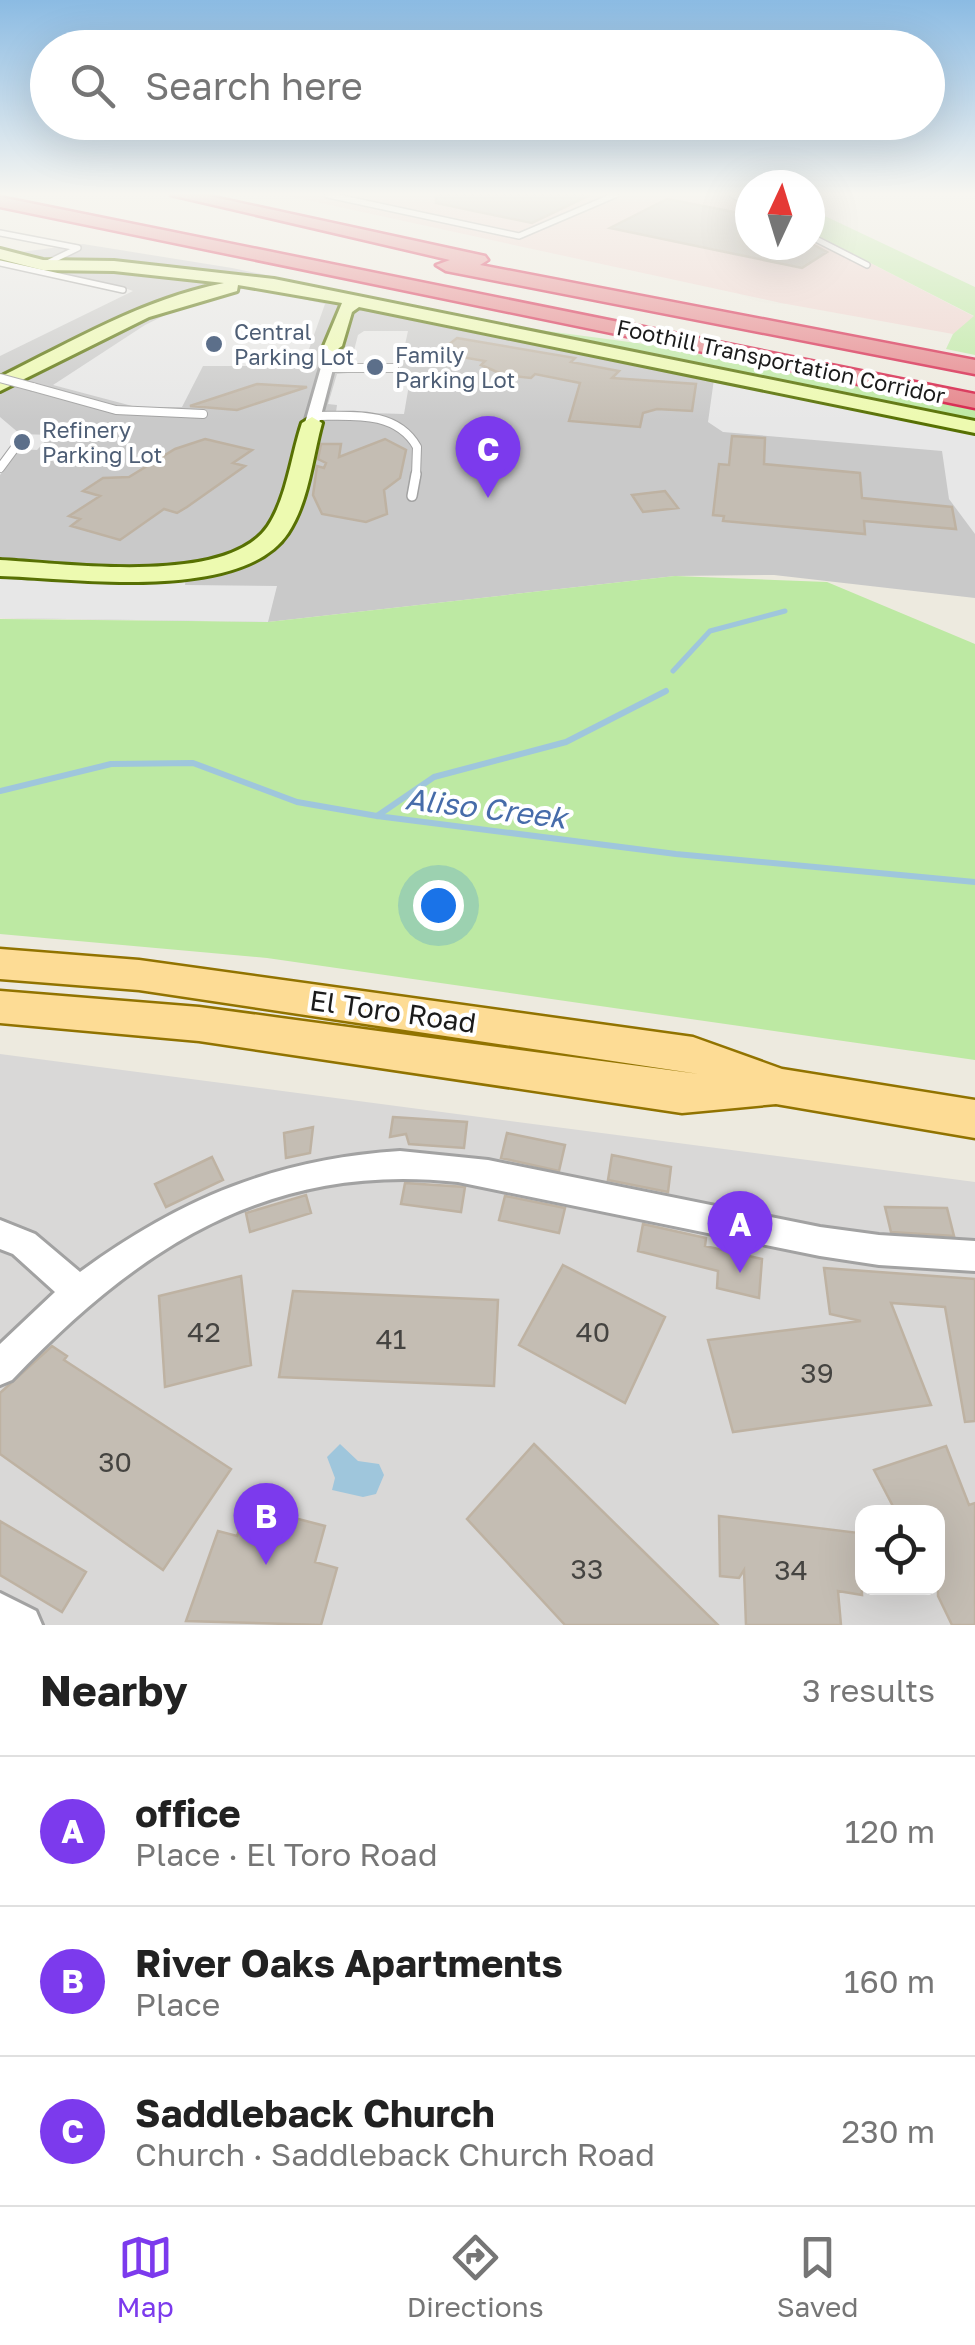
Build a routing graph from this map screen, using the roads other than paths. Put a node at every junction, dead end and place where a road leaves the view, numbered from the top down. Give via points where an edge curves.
1 (35, 271) edge
2 (73, 271) edge
3 (156, 271) edge
4 (273, 271) edge
5 (337, 271) edge
6 (474, 271) edge
7 (525, 271) edge
8 (122, 290) dead end
9 (354, 302) junction
10 (132, 320) junction
11 (332, 346) joint
12 (748, 355) junction
13 (922, 358) junction
14 (326, 368) junction
15 (394, 368) dead end
16 (975, 368) edge
17 (0, 382) edge
18 (975, 401) edge
19 (203, 414) dead end
20 (313, 419) junction
21 (975, 427) edge
22 (17, 445) dead end
23 (0, 468) edge
24 (412, 496) dead end
25 (0, 568) edge
26 (0, 964) edge
27 (0, 1007) edge
28 (780, 1088) junction
29 (975, 1120) edge
30 (0, 1234) edge
31 (975, 1256) edge
32 (78, 1291) junction
33 (0, 1368) edge
34 (0, 1612) edge
35 (22, 1625) edge

1 - 8 lane
2 - 10 main road via 154,292
3 - 9 main road
4 - 12 highway
5 - 12 highway, Foothill Transportation Corridor
6 - 13 highway, Foothill Transportation Corridor
7 - 13 highway
9 - 10 main road via 238,286
9 - 11 main road via 344,310
9 - 21 main road
10 - 17 main road
11 - 14 street
12 - 18 highway, Foothill Transportation Corridor
13 - 16 highway, Foothill Transportation Corridor
14 - 15 lane
14 - 20 street
17 - 19 lane, bridge via 32,386 77,406
20 - 24 lane via 386,419 407,433 418,450
20 - 25 main road via 280,524 258,550 230,563 166,571
22 - 23 lane
26 - 28 main road, El Toro Road via 138,975 693,1054
27 - 28 main road, El Toro Road via 199,1024 682,1094
28 - 29 main road, El Toro Road
30 - 32 street via 24,1244
31 - 32 street via 850,1247 467,1170 398,1164 330,1171 213,1208
32 - 33 street
34 - 35 street

